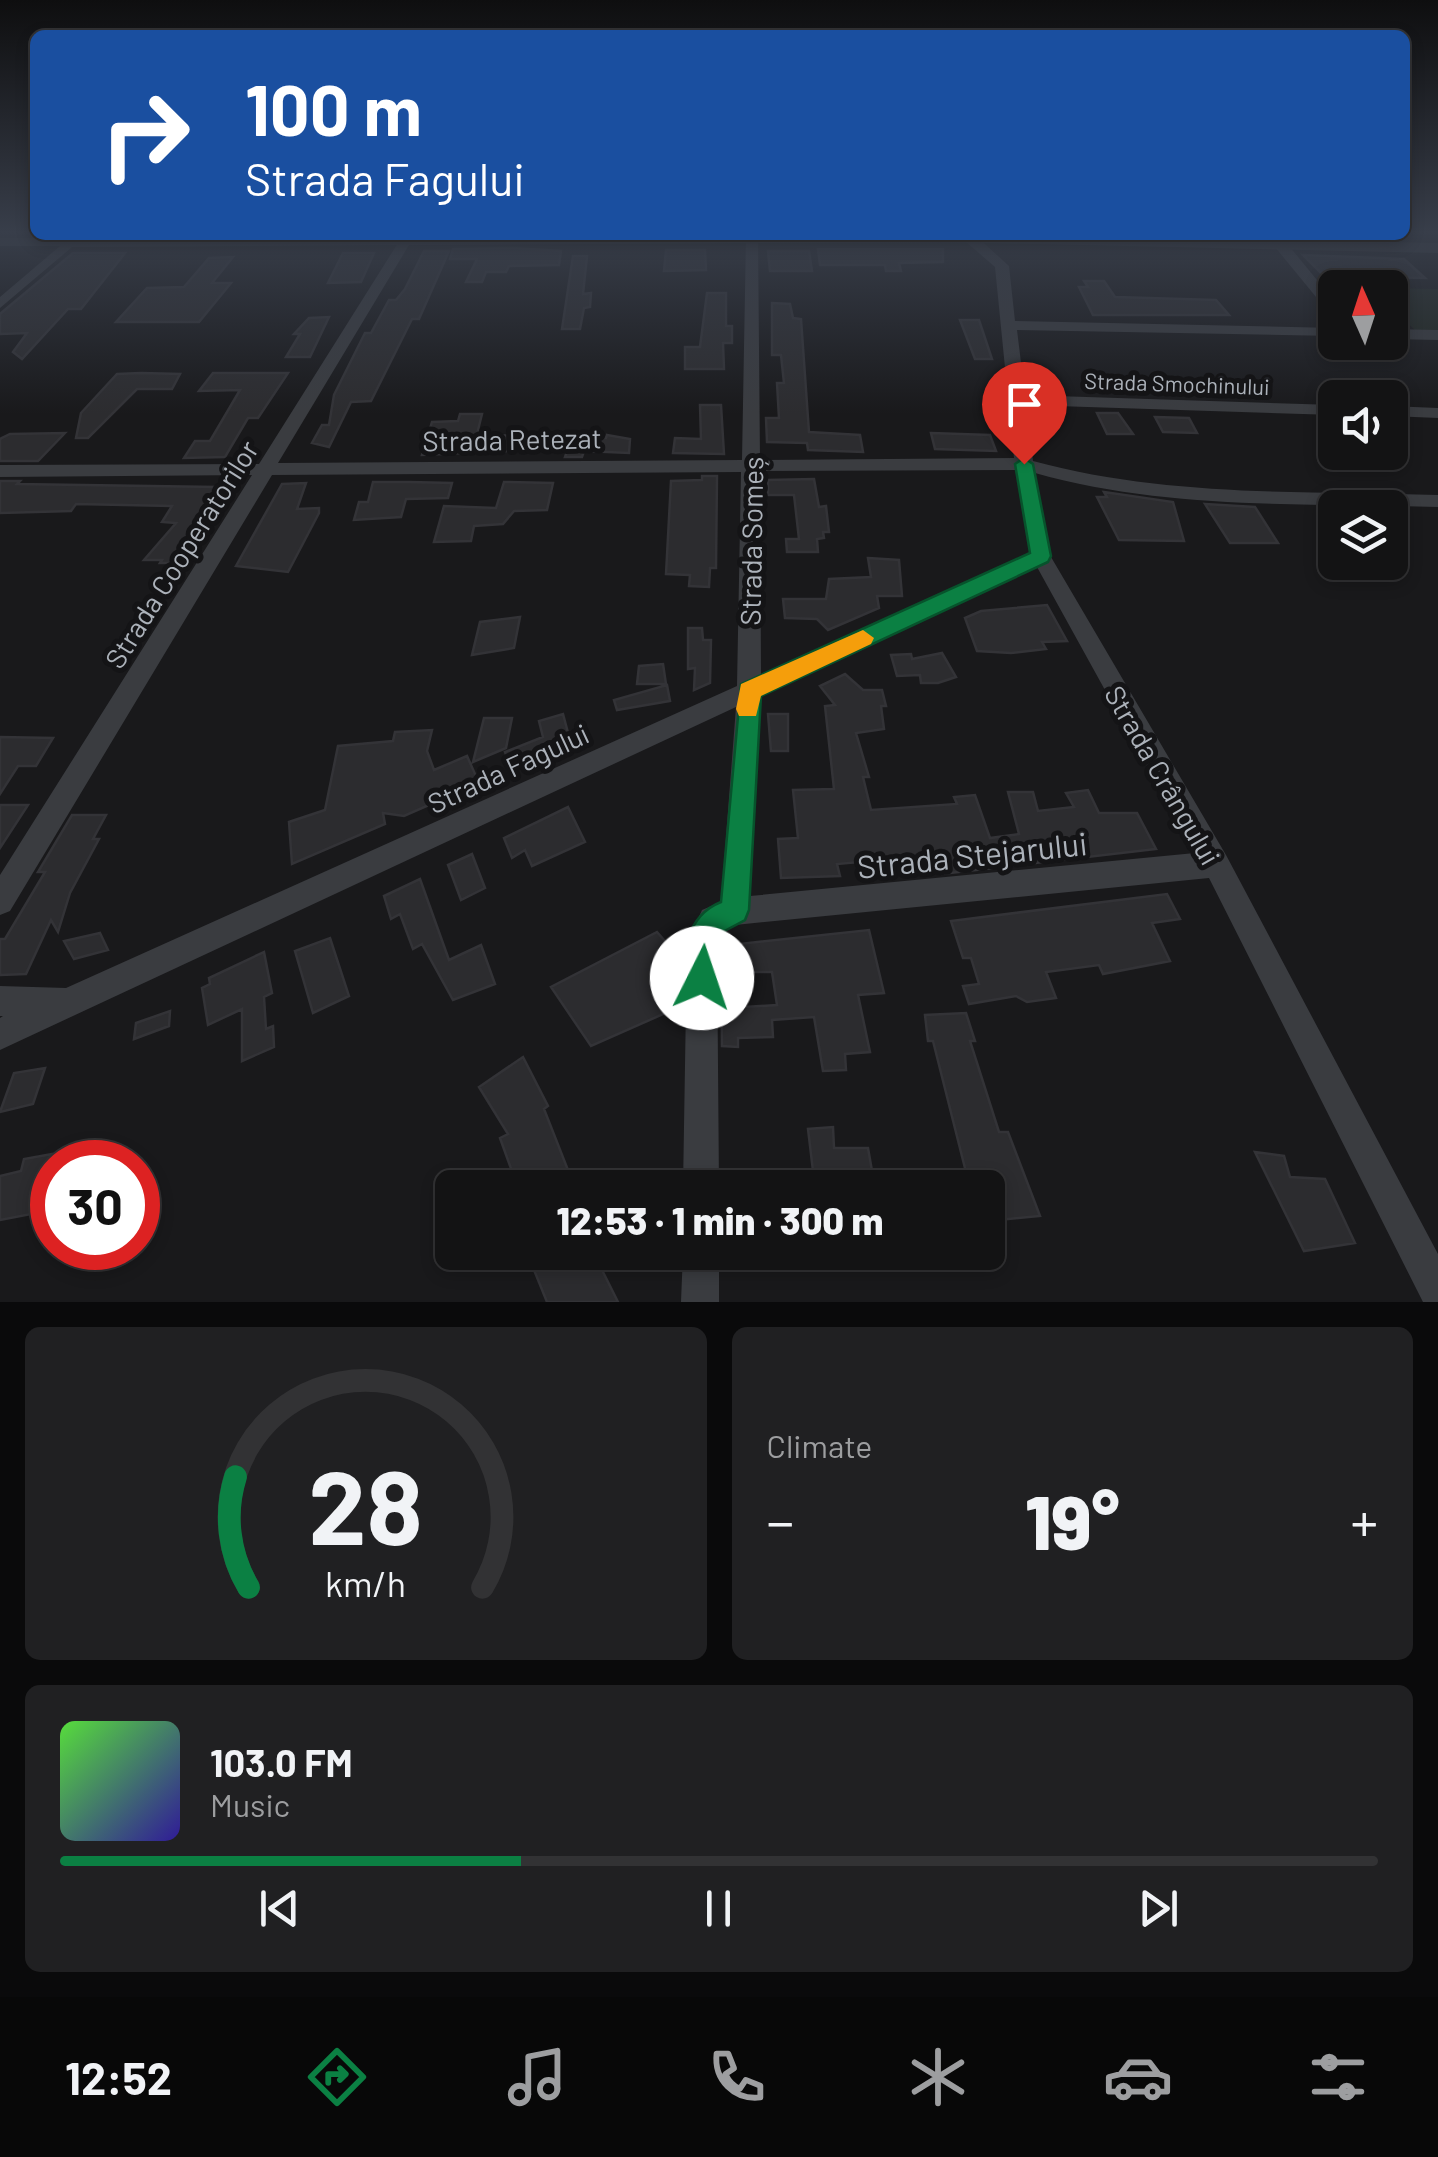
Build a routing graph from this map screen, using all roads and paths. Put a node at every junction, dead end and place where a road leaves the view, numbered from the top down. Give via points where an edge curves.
1 (374, 293) edge
2 (752, 293) edge
3 (1006, 293) edge
4 (1011, 325) junction
5 (1318, 332) edge
6 (1408, 334) edge
7 (1438, 335) edge
8 (1017, 400) junction
9 (1318, 409) edge
10 (1408, 412) edge
11 (1438, 413) edge
12 (752, 464) junction
13 (1024, 464) junction
14 (266, 470) junction
15 (0, 471) edge
16 (1438, 501) edge
17 (1041, 556) junction
18 (749, 690) junction
19 (1216, 864) junction
20 (0, 901) edge
21 (735, 910) junction
22 (0, 1000) edge
23 (71, 1001) junction
24 (0, 1034) edge
25 (702, 1170) edge
26 (701, 1270) edge
27 (1438, 1292) edge
28 (700, 1302) edge

1 - 14 street, Strada Cooperatorilor
2 - 12 street, Strada Someș
3 - 4 street, Strada Crângului
4 - 5 street
4 - 8 street, Strada Crângului
6 - 7 street
8 - 9 street, Strada Smochinului
8 - 13 street, Strada Crângului
10 - 11 street
12 - 13 street, Strada Retezat
12 - 14 street, Strada Retezat
12 - 18 street, Strada Someș
13 - 16 street, Strada Retezat via 1068,479 1139,489
13 - 17 street, Strada Crângului
14 - 15 street, Strada Retezat
14 - 20 street, Strada Cooperatorilor
17 - 18 street, Strada Fagului
17 - 19 street, Strada Crângului
18 - 21 street, Strada Someș
18 - 23 street, Strada Fagului
19 - 21 street, Strada Stejarului
19 - 27 street, Strada Crângului
21 - 25 street via 712,920 702,944
22 - 23 street
23 - 24 street, Strada Fagului
26 - 28 street

